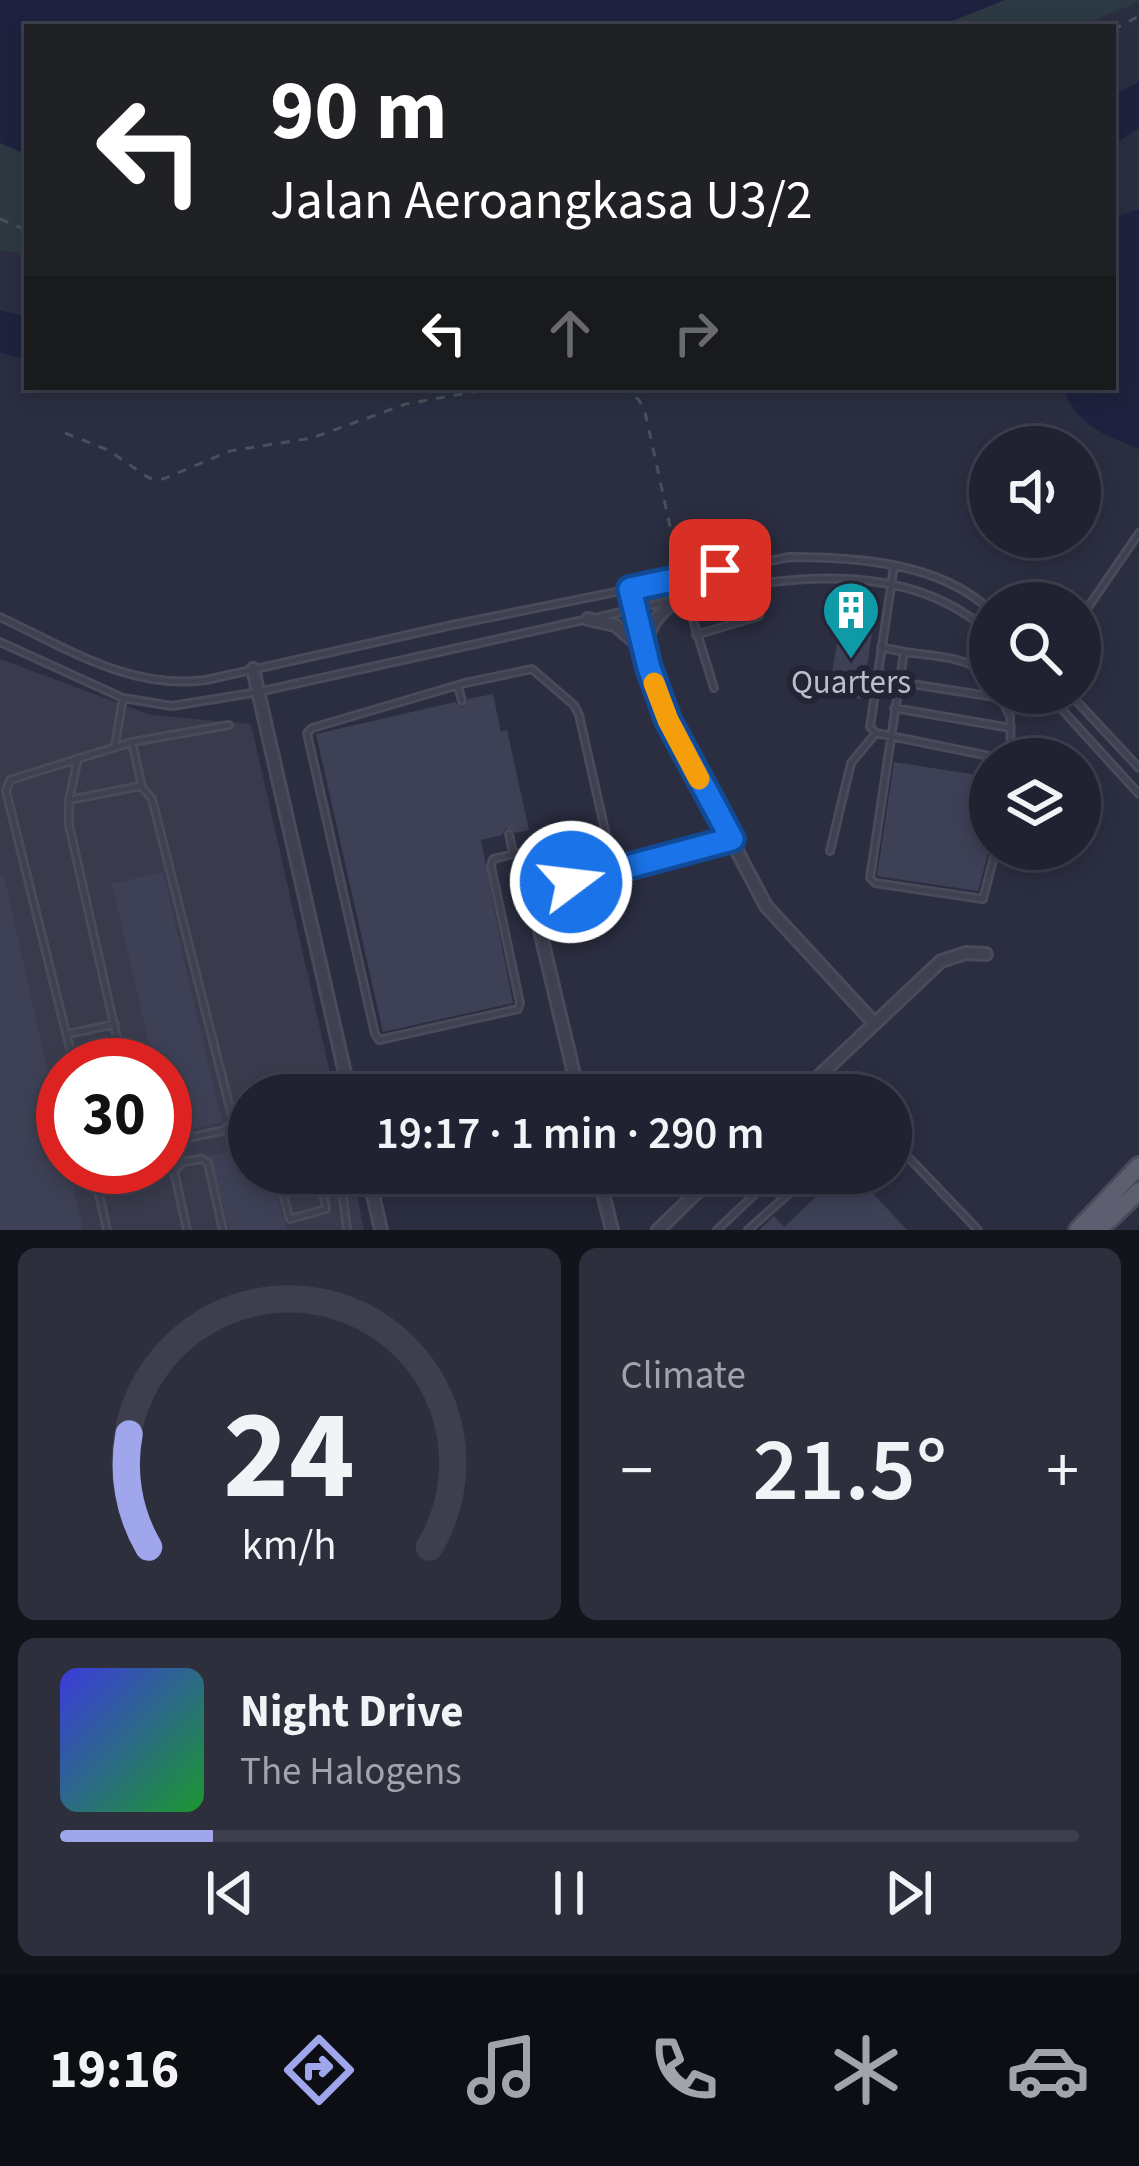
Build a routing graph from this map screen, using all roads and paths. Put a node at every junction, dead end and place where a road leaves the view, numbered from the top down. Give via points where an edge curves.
1 (484, 390) edge
2 (625, 390) edge
3 (65, 433) dead end
4 (1139, 533) edge
5 (894, 566) junction
6 (682, 579) junction
7 (892, 585) junction
8 (1101, 588) edge
9 (630, 589) junction
10 (969, 593) edge
11 (683, 598) junction
12 (634, 609) junction
13 (969, 615) edge
14 (759, 616) dead end
15 (0, 617) edge
16 (588, 620) junction
17 (696, 635) junction
18 (0, 642) edge
19 (881, 647) junction
20 (644, 650) junction
21 (904, 652) junction
22 (969, 663) edge
23 (253, 669) junction
24 (899, 682) junction
25 (458, 686) junction
26 (714, 688) dead end
27 (969, 691) edge
28 (258, 692) junction
29 (123, 698) junction
30 (462, 700) dead end
31 (894, 708) junction
32 (1006, 714) edge
33 (1066, 714) edge
34 (1089, 714) edge
35 (229, 725) dead end
36 (1011, 728) junction
37 (876, 733) junction
38 (890, 736) junction
39 (1010, 738) edge
40 (132, 742) junction
41 (115, 747) junction
42 (969, 751) edge
43 (78, 758) junction
44 (1139, 768) edge
45 (142, 787) junction
46 (3, 788) edge
47 (1139, 794) edge
48 (69, 800) junction
49 (509, 834) dead end
50 (732, 839) junction
51 (830, 851) dead end
52 (513, 853) junction
53 (614, 870) junction
54 (992, 870) edge
55 (590, 877) junction
56 (986, 954) dead end
57 (874, 1023) junction
58 (115, 1024) junction
59 (68, 1034) junction
60 (69, 1038) edge
61 (118, 1038) edge
62 (345, 1074) edge
63 (574, 1074) edge
64 (822, 1074) edge
65 (192, 1137) edge
66 (912, 1161) edge
67 (1139, 1166) edge
68 (1139, 1191) edge
69 (99, 1194) edge
70 (283, 1194) edge
71 (324, 1194) edge
72 (343, 1194) edge
73 (373, 1194) edge
74 (603, 1194) edge
75 (695, 1194) edge
76 (755, 1194) edge
77 (788, 1194) edge
78 (107, 1230) edge
79 (187, 1230) edge
80 (223, 1230) edge
81 (347, 1230) edge
82 (381, 1230) edge
83 (612, 1230) edge
84 (658, 1230) edge
85 (717, 1230) edge
86 (748, 1230) edge
87 (978, 1230) edge
88 (1078, 1230) edge
89 (1098, 1230) edge

1 - 3 path via 230,452 163,479
2 - 6 path via 645,412
4 - 8 lane
5 - 6 lane via 789,557
5 - 7 lane
5 - 10 lane
6 - 9 lane
7 - 11 lane via 789,578
7 - 13 lane
7 - 19 lane
9 - 12 street
9 - 23 lane
11 - 12 lane
11 - 17 lane
11 - 20 street via 659,614
12 - 16 lane
12 - 20 street
14 - 17 lane
15 - 23 lane via 151,681
16 - 20 street via 615,625
16 - 28 lane
17 - 26 lane
18 - 29 lane
19 - 21 lane
19 - 37 lane via 868,719
20 - 50 street via 668,720
21 - 22 lane
21 - 24 lane
23 - 28 street
24 - 27 lane
24 - 31 lane
25 - 30 lane
25 - 52 lane via 307,733 376,1038 518,1010 491,866
25 - 53 lane via 532,669 574,705
28 - 29 lane via 172,706
28 - 62 street
29 - 41 lane
31 - 36 lane
31 - 38 lane
32 - 36 lane
33 - 47 lane
34 - 44 lane
35 - 40 lane
36 - 39 lane
37 - 38 lane
37 - 51 lane via 851,763
38 - 42 lane
38 - 54 lane via 872,881 983,899
40 - 41 lane
40 - 45 lane
41 - 43 lane
43 - 46 lane via 20,774
43 - 48 lane
45 - 48 lane
45 - 65 lane via 152,799 233,1120 225,1130
46 - 59 lane
48 - 58 lane
49 - 52 lane
50 - 53 street
50 - 57 street via 776,919
52 - 55 lane via 578,839
53 - 55 street
55 - 63 street via 548,889 537,914
56 - 57 street via 941,961
57 - 64 street
58 - 59 lane
58 - 61 lane
59 - 60 lane
66 - 87 lane
67 - 88 main road
68 - 89 main road
69 - 78 lane
70 - 71 lane via 290,1219 326,1209
72 - 81 lane
73 - 82 street
74 - 83 street
75 - 84 street
76 - 85 lane
77 - 86 lane
79 - 80 lane via 174,1171 202,1159

